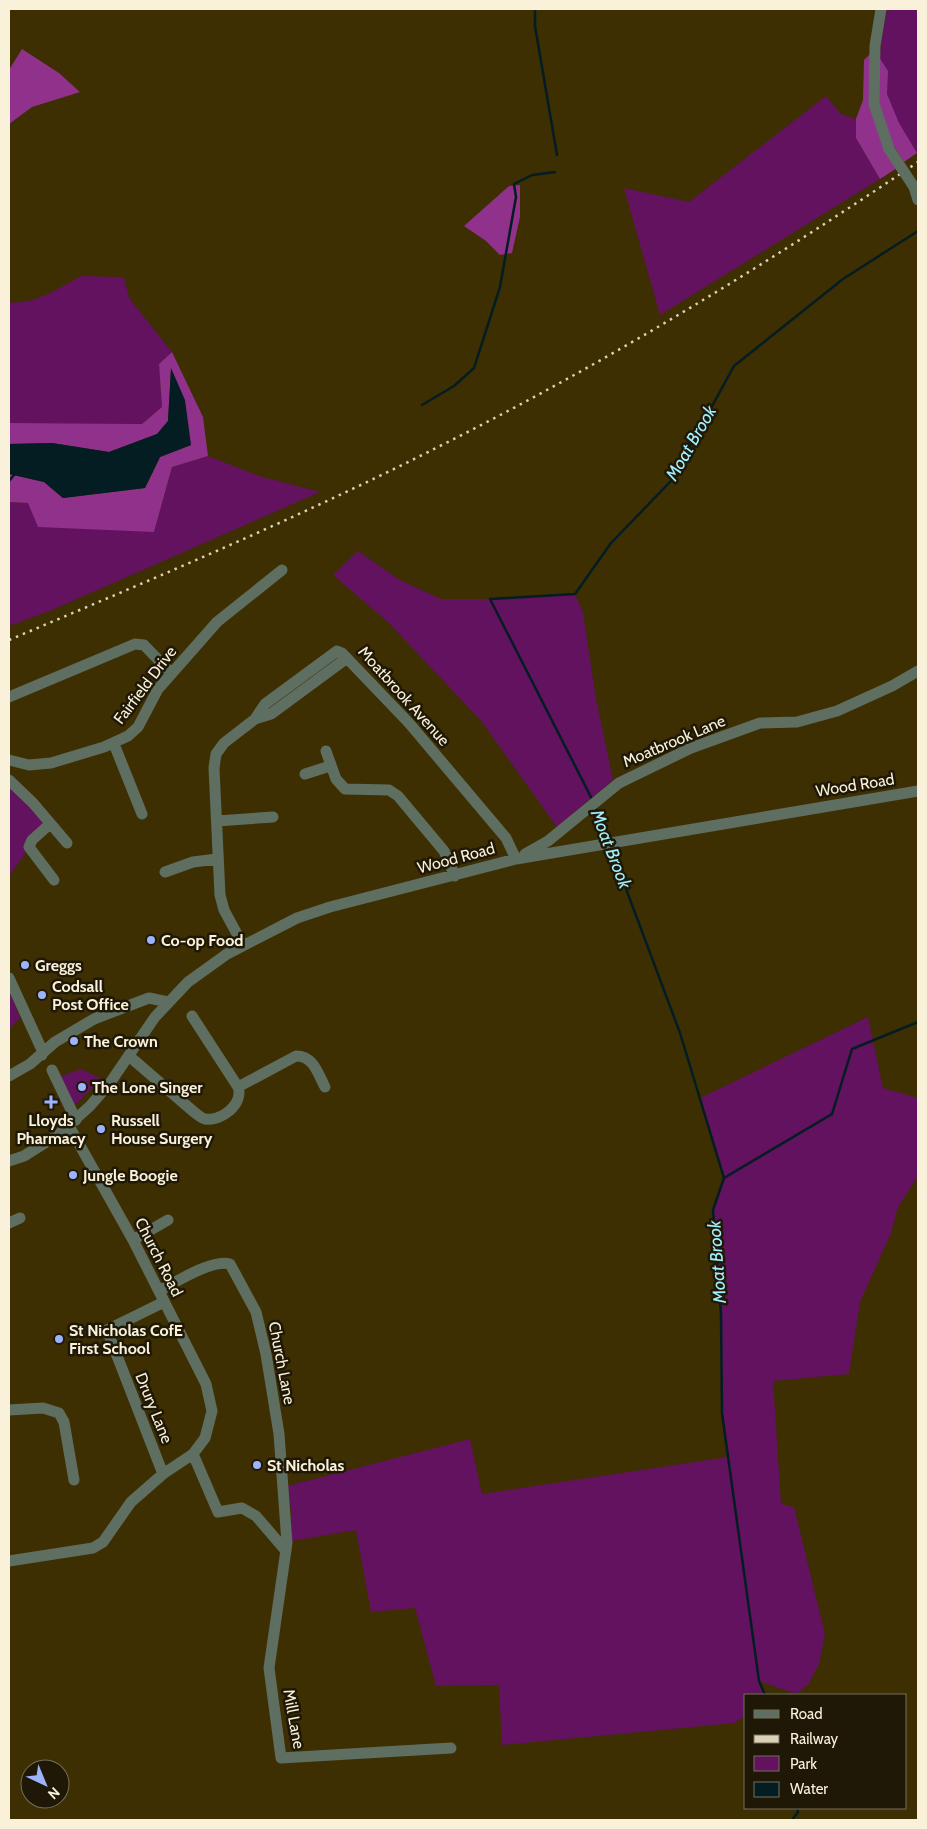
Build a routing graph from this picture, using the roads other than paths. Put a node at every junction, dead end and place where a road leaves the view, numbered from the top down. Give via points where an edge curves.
1 (881, 9) edge
2 (918, 200) edge
3 (282, 570) dead end
4 (918, 672) edge
5 (171, 673) junction
6 (9, 697) edge
7 (114, 744) junction
8 (326, 751) dead end
9 (9, 760) edge
10 (330, 766) junction
11 (305, 774) dead end
12 (9, 780) edge
13 (918, 791) edge
14 (142, 814) dead end
15 (273, 817) dead end
16 (217, 821) junction
17 (50, 824) junction
18 (66, 843) dead end
19 (218, 859) junction
20 (516, 859) junction
21 (165, 872) dead end
22 (455, 876) junction
23 (54, 880) dead end
24 (242, 945) junction
25 (9, 978) edge
26 (168, 1002) junction
27 (192, 1016) dead end
28 (42, 1055) junction
29 (129, 1056) junction
30 (52, 1070) dead end
31 (9, 1076) edge
32 (238, 1087) junction
33 (325, 1087) dead end
34 (73, 1123) junction
35 (9, 1161) edge
36 (20, 1218) dead end
37 (168, 1220) dead end
38 (9, 1223) edge
39 (134, 1240) junction
40 (159, 1291) junction
41 (164, 1302) junction
42 (9, 1410) edge
43 (193, 1454) junction
44 (163, 1474) junction
45 (74, 1480) dead end
46 (286, 1551) junction
47 (9, 1562) edge
48 (451, 1748) dead end

1 - 2 street, bridge via 875,46 874,104 889,149 914,187
3 - 5 street, Fairfield Drive via 217,622
4 - 20 street, Moatbrook Lane via 837,710 797,722 760,723 691,748 619,783 548,841
5 - 6 street via 144,645 135,644
5 - 7 street, Fairfield Drive via 138,727
7 - 9 street, Fairfield Drive via 51,763 29,765
7 - 14 street
8 - 10 street
10 - 11 street
10 - 22 street via 345,789 389,790 398,796 444,851
12 - 17 street
13 - 20 street, Wood Road
15 - 16 street
16 - 19 street, Moatbrook Avenue
16 - 20 street, Moatbrook Avenue via 216,754 224,743 255,719 265,704 334,652 340,651 409,723 506,838
17 - 18 street
17 - 23 street via 32,840 29,847
19 - 21 street via 193,862
19 - 24 street, Moatbrook Avenue via 221,902
20 - 22 street, Wood Road
22 - 24 street, Wood Road via 314,912
24 - 26 street, Wood Road via 204,970
25 - 28 street
26 - 28 street via 149,998 94,1019 55,1042
26 - 29 street, Wood Road
27 - 32 street
28 - 31 street
29 - 32 street via 206,1119 217,1117 235,1106
29 - 34 street, Wood Road via 100,1096
30 - 34 street, Church Road
32 - 33 street via 290,1059 302,1056 314,1065
34 - 35 street, Wood Road via 24,1156
34 - 39 street, Church Road
36 - 38 street
37 - 39 street
39 - 40 street, Church Road
40 - 41 street, Church Road
40 - 46 street, Church Lane via 197,1272 230,1264 256,1312 279,1434 286,1503
41 - 43 street, Church Road via 206,1384 212,1411 205,1438
41 - 44 street, Drury Lane via 107,1330
42 - 45 street via 43,1408 59,1413 64,1422
43 - 44 street, Church Road
43 - 46 street via 218,1512 242,1508 256,1516
44 - 47 street, Church Road via 131,1502 103,1542 93,1548
46 - 48 street, Mill Lane via 269,1668 281,1758

